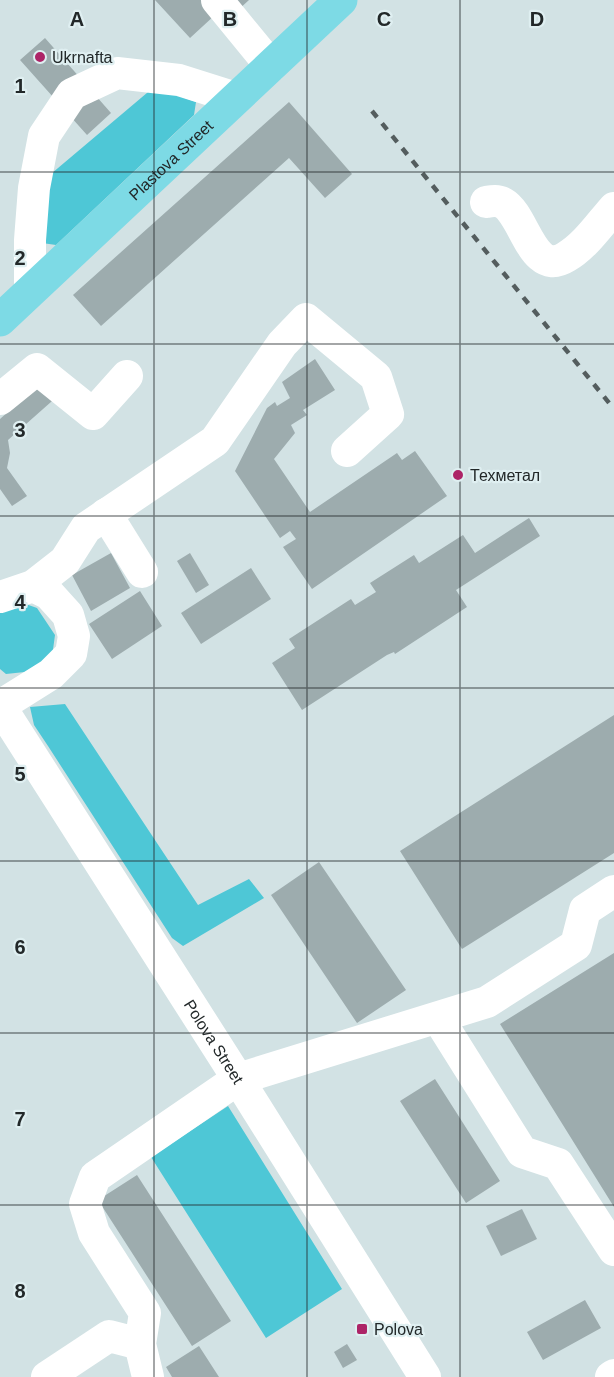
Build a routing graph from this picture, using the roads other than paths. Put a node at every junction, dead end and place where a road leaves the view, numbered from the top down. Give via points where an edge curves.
1 (217, 0) edge
2 (342, 0) edge
3 (271, 66) junction
4 (236, 98) junction
5 (486, 202) dead end
6 (614, 208) edge
7 (30, 292) junction
8 (0, 320) edge
9 (127, 376) dead end
10 (0, 399) edge
11 (347, 451) dead end
12 (106, 514) junction
13 (142, 572) dead end
14 (33, 586) junction
15 (0, 597) edge
16 (0, 706) edge
17 (614, 891) edge
18 (438, 1018) junction
19 (238, 1079) junction
20 (614, 1251) edge
21 (140, 1344) junction
22 (47, 1377) edge
23 (148, 1377) edge
24 (425, 1377) edge

1 - 3 street
2 - 3 main road, Plastova Street
3 - 4 main road, Plastova Street
4 - 7 main road, Plastova Street
4 - 7 street via 179,80 117,73 72,94 44,136 34,188
5 - 6 street via 506,204 536,252 553,262 577,249
7 - 8 main road, Plastova Street
9 - 10 street via 93,414 37,369
11 - 12 street via 388,414 376,377 306,319 282,344 214,441
12 - 13 street
12 - 14 street via 86,528 66,561
14 - 15 street
14 - 16 street via 49,594 68,615 74,636 71,654 51,674
16 - 19 street, Polova Street
17 - 18 street via 585,910 576,945 487,1002
18 - 19 street
18 - 20 street via 522,1152 558,1164
19 - 21 street via 95,1177 85,1203 94,1233 145,1313
19 - 24 street, Polova Street
21 - 22 street via 109,1336
21 - 23 street

